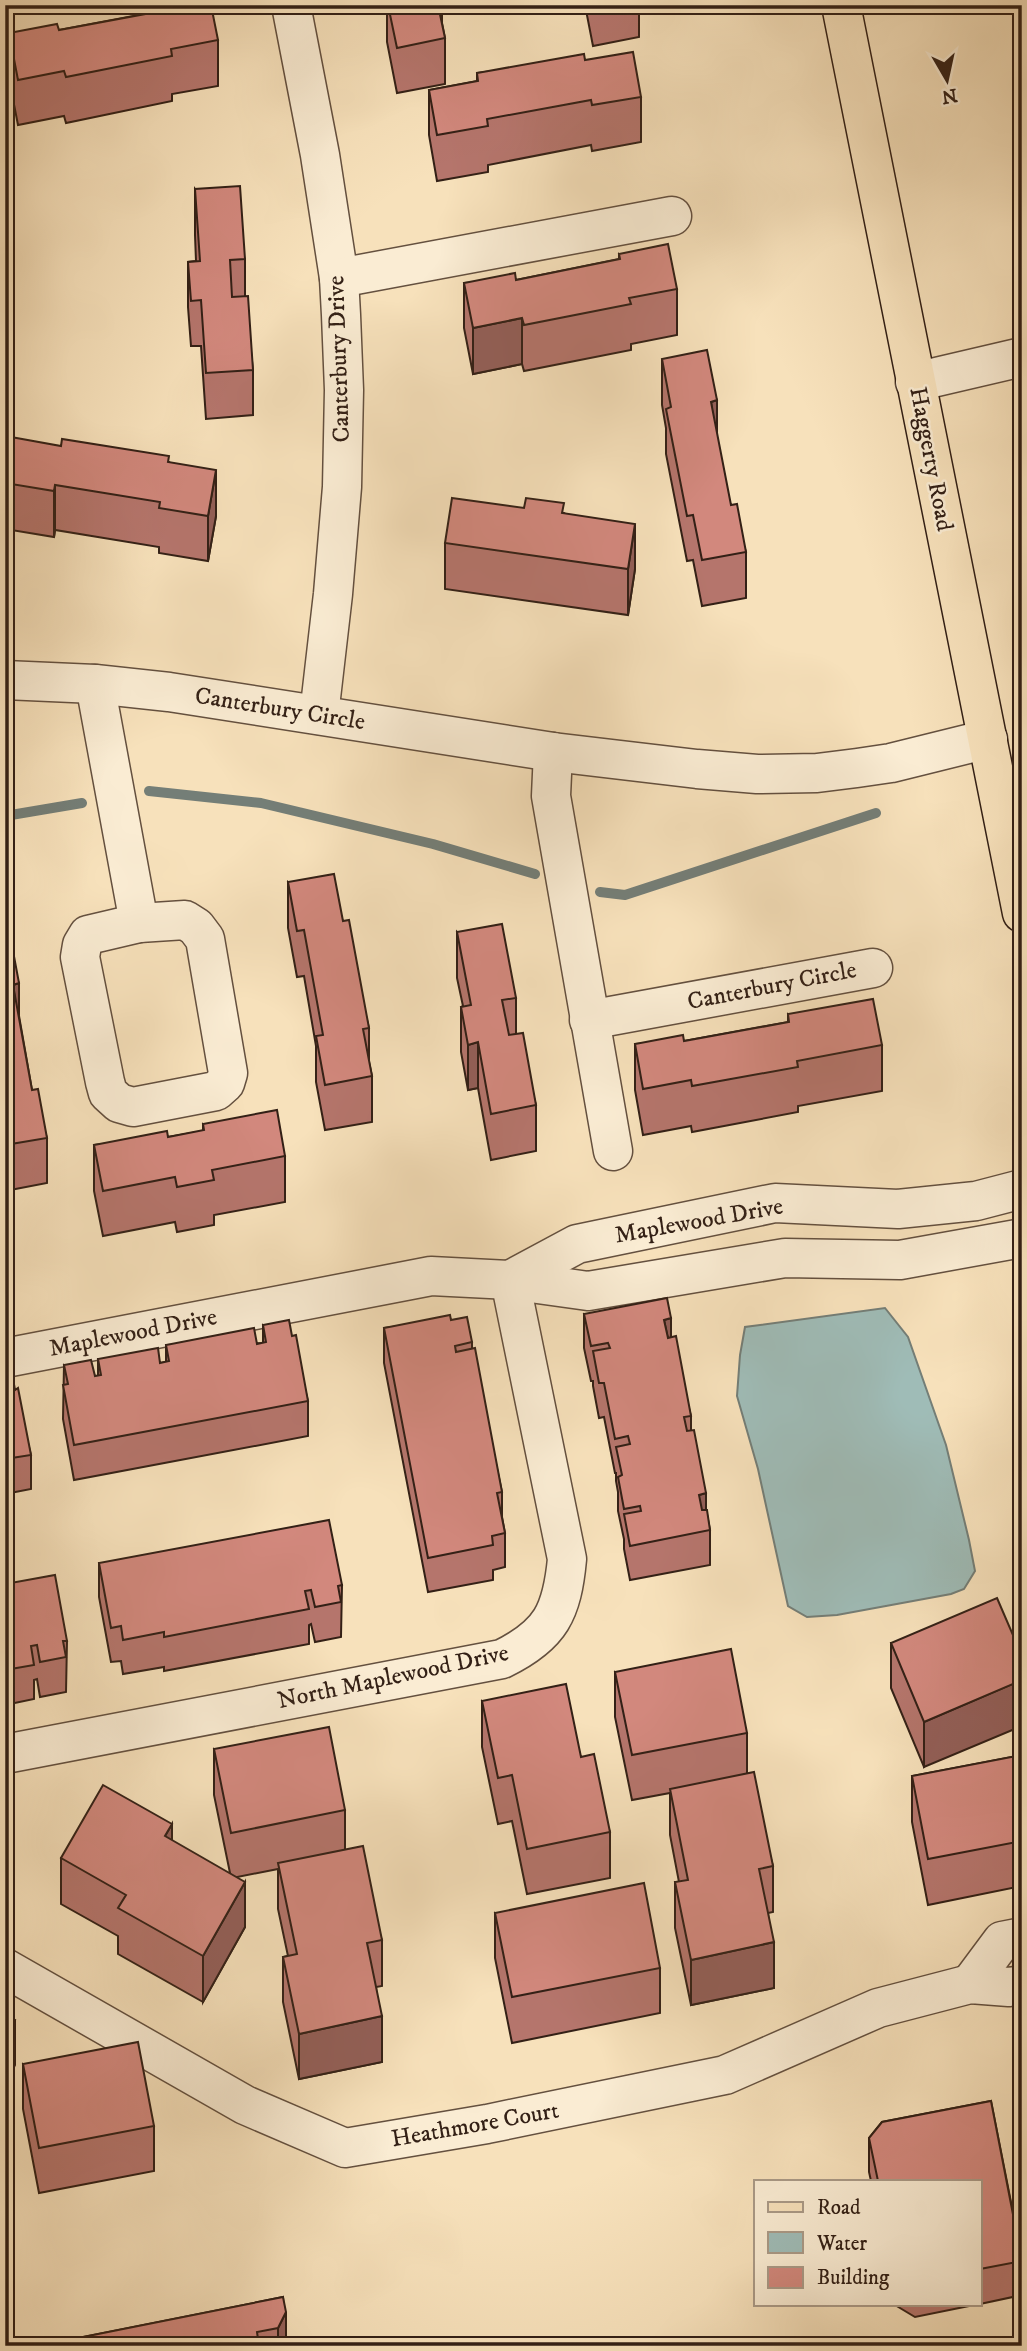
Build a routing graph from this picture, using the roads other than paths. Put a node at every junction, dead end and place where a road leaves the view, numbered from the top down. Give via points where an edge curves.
1 (290, 5) edge
2 (841, 5) edge
3 (672, 216) dead end
4 (339, 278) junction
5 (1022, 357) edge
6 (915, 382) junction
7 (5, 680) edge
8 (95, 684) junction
9 (319, 715) junction
10 (988, 739) junction
11 (553, 751) junction
12 (1022, 913) edge
13 (139, 923) junction
14 (873, 968) dead end
15 (589, 1020) junction
16 (613, 1151) dead end
17 (1022, 1189) edge
18 (1022, 1238) edge
19 (510, 1280) junction
20 (5, 1358) edge
21 (5, 1754) edge
22 (1022, 1937) edge
23 (5, 1968) edge
24 (970, 1984) junction
25 (1022, 1985) edge

1 - 4 street, Canterbury Drive
2 - 6 main road, Haggerty Road
3 - 4 street
4 - 9 street, Canterbury Drive via 342,487
5 - 6 street
6 - 10 main road, Haggerty Road
7 - 8 street, Canterbury Circle
8 - 9 street, Canterbury Circle
8 - 13 street
9 - 11 street, Canterbury Circle
10 - 11 street, Canterbury Circle via 891,763 817,773 709,770
10 - 12 main road, Haggerty Road
11 - 15 street via 551,796
13 - 13 street via 88,935 80,957 108,1093 133,1107 216,1090 228,1073 205,939 185,920
14 - 15 street, Canterbury Circle
15 - 16 street
17 - 19 street, Maplewood Drive via 976,1201 898,1209 775,1203 577,1244
18 - 19 street, Maplewood Drive via 900,1260 785,1258 588,1292
19 - 20 street, Maplewood Drive via 431,1276
19 - 21 street, North Maplewood Drive via 567,1559 562,1599 539,1636 502,1659
22 - 24 street via 1002,1941
23 - 24 street, Heathmore Court via 245,2105 345,2148 725,2075 878,2008
24 - 25 street, Heathmore Court

